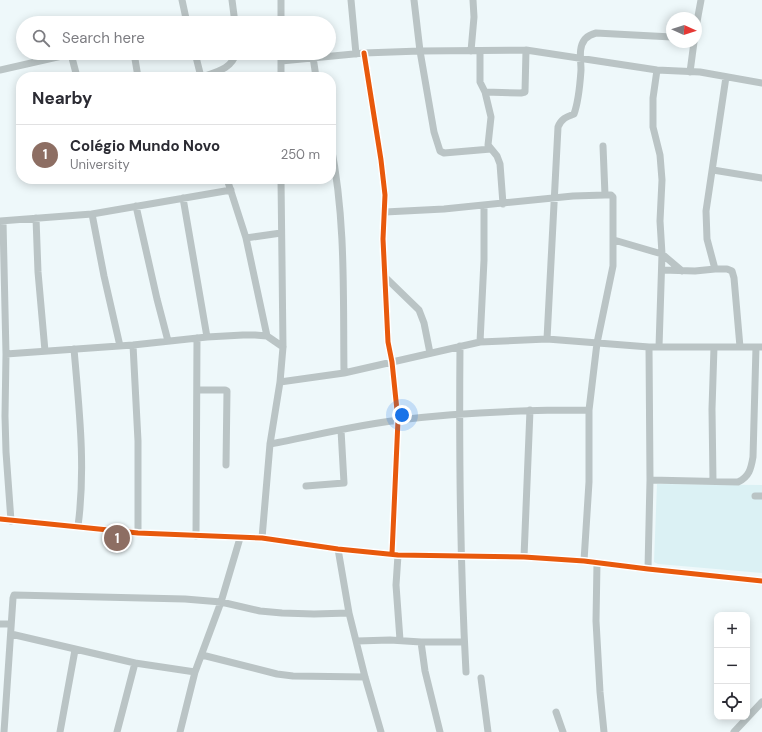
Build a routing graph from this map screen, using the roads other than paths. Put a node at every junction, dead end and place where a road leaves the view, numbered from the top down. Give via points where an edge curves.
1 (182, 0) edge
2 (232, 0) edge
3 (281, 0) edge
4 (351, 0) edge
5 (414, 0) edge
6 (473, 0) edge
7 (701, 0) edge
8 (699, 12) edge
9 (185, 16) edge
10 (234, 16) edge
11 (281, 16) edge
12 (666, 37) edge
13 (693, 48) edge
14 (526, 50) junction
15 (420, 51) junction
16 (471, 51) junction
17 (480, 51) junction
18 (364, 53) junction
19 (356, 54) junction
20 (336, 55) edge
21 (581, 58) junction
22 (46, 60) edge
23 (74, 60) edge
24 (135, 60) edge
25 (197, 60) edge
26 (233, 60) edge
27 (281, 60) edge
28 (313, 60) edge
29 (0, 70) edge
30 (657, 70) junction
31 (76, 72) edge
32 (137, 72) edge
33 (201, 72) edge
34 (213, 72) edge
35 (281, 72) edge
36 (315, 72) edge
37 (690, 72) junction
38 (726, 77) junction
39 (762, 83) edge
40 (485, 92) junction
41 (603, 146) dead end
42 (491, 149) junction
43 (713, 170) junction
44 (336, 175) edge
45 (762, 178) edge
46 (229, 184) edge
47 (281, 184) edge
48 (231, 190) junction
49 (605, 194) junction
50 (183, 198) junction
51 (554, 198) junction
52 (503, 204) junction
53 (484, 205) junction
54 (136, 206) junction
55 (385, 212) junction
56 (92, 214) junction
57 (36, 218) junction
58 (1, 221) edge
59 (281, 233) junction
60 (246, 238) junction
61 (614, 240) junction
62 (662, 254) junction
63 (715, 269) junction
64 (662, 270) junction
65 (682, 271) junction
66 (386, 278) junction
67 (267, 336) junction
68 (207, 337) junction
69 (197, 338) junction
70 (547, 339) junction
71 (168, 341) junction
72 (480, 342) junction
73 (597, 343) junction
74 (133, 345) junction
75 (120, 346) junction
76 (460, 346) junction
77 (283, 347) junction
78 (649, 347) junction
79 (659, 347) junction
80 (714, 347) junction
81 (740, 347) junction
82 (759, 348) edge
83 (74, 349) junction
84 (45, 351) junction
85 (430, 353) junction
86 (6, 354) junction
87 (392, 362) junction
88 (344, 373) junction
89 (280, 382) junction
90 (197, 390) junction
91 (530, 410) junction
92 (589, 410) junction
93 (459, 414) junction
94 (398, 420) junction
95 (341, 430) junction
96 (270, 444) junction
97 (226, 465) dead end
98 (650, 480) junction
99 (713, 481) junction
100 (306, 486) dead end
101 (0, 519) edge
102 (11, 521) junction
103 (78, 526) junction
104 (138, 533) junction
105 (196, 536) junction
106 (240, 538) junction
107 (262, 538) junction
108 (338, 549) junction
109 (395, 554) junction
110 (461, 556) junction
111 (524, 557) junction
112 (584, 561) junction
113 (597, 563) junction
114 (648, 569) junction
115 (762, 581) edge
116 (221, 602) junction
117 (349, 613) junction
118 (0, 624) edge
119 (11, 624) junction
120 (10, 634) junction
121 (400, 640) junction
122 (357, 641) junction
123 (422, 642) junction
124 (464, 642) junction
125 (75, 650) junction
126 (202, 655) junction
127 (135, 663) junction
128 (196, 672) junction
129 (466, 672) dead end
130 (365, 677) junction
131 (481, 678) dead end
132 (762, 702) edge
133 (556, 712) dead end
134 (737, 731) edge
135 (4, 732) edge
136 (60, 732) edge
137 (117, 732) edge
138 (180, 732) edge
139 (381, 732) edge
140 (440, 732) edge
141 (488, 732) edge
142 (563, 732) edge
143 (604, 732) edge

1 - 9 street
2 - 10 street
3 - 11 street
4 - 19 street
5 - 15 street
6 - 16 street
7 - 8 street
12 - 21 street via 596,33 585,39 580,51
13 - 37 street
14 - 17 street
14 - 21 street
14 - 40 street via 525,92
15 - 16 street
15 - 18 street
15 - 42 street via 434,132 440,151 444,153
16 - 17 street
17 - 40 street via 480,79
18 - 19 street
18 - 55 street via 382,160
19 - 20 street
21 - 30 street
21 - 51 street via 574,114 560,122 558,127
22 - 29 street
23 - 31 street
24 - 32 street
25 - 33 street
26 - 34 street via 227,66
27 - 35 street
28 - 36 street
30 - 37 street
30 - 62 street via 653,98 653,127 662,174
37 - 38 street
38 - 39 street
38 - 43 street
40 - 42 street via 491,117 488,140
41 - 49 street
42 - 52 street via 500,164
43 - 45 street
43 - 63 street via 706,211 706,231
44 - 88 street via 342,225
46 - 48 street
47 - 59 street
48 - 50 street
48 - 60 street
49 - 51 street
49 - 61 street via 613,197
50 - 54 street
50 - 68 street
51 - 52 street
51 - 70 street
52 - 53 street
53 - 55 street
53 - 72 street
54 - 56 street
54 - 71 street
55 - 66 street via 383,239
56 - 57 street
56 - 75 street
57 - 58 street
57 - 84 street
58 - 86 street
59 - 60 street
59 - 77 street
60 - 67 street
61 - 62 street
61 - 73 street via 613,266
62 - 64 street
62 - 65 street
63 - 65 street
63 - 81 street via 732,271
64 - 65 street
64 - 79 street
66 - 85 street via 419,310
66 - 87 street via 388,342
67 - 68 street via 255,334
67 - 77 street
68 - 69 street
69 - 71 street
69 - 90 street
70 - 72 street
70 - 73 street
71 - 74 street
72 - 76 street
73 - 78 street
73 - 92 street
74 - 75 street
74 - 104 street via 138,441
75 - 83 street
76 - 85 street
76 - 93 street
77 - 89 street
78 - 79 street
78 - 98 street
79 - 80 street
80 - 81 street
80 - 99 street
81 - 82 street
82 - 99 street via 751,470 738,482
83 - 84 street
83 - 103 street via 82,453
84 - 86 street
85 - 87 street
86 - 102 street via 6,452
87 - 88 street
87 - 94 street
88 - 89 street
89 - 96 street
90 - 97 street via 227,392
90 - 105 street
91 - 92 street
91 - 93 street
91 - 111 street
92 - 112 street via 589,482
93 - 94 street
93 - 110 street
94 - 95 street
94 - 109 street
95 - 96 street
95 - 100 street via 344,482
96 - 107 street
98 - 99 street
98 - 114 street
101 - 102 street
102 - 103 street
103 - 104 street
104 - 105 street
105 - 106 street
106 - 107 street
106 - 116 street
107 - 108 street
108 - 109 street
108 - 117 street
109 - 110 street
109 - 121 street
110 - 111 street
110 - 124 street
111 - 112 street
112 - 113 street
113 - 114 street
113 - 143 street via 596,621
114 - 115 street
116 - 117 street via 282,613
116 - 119 street via 185,598 16,594 13,597
116 - 126 street
117 - 122 street
118 - 119 street
119 - 120 street
120 - 125 street
120 - 135 street
121 - 122 street
121 - 123 street
122 - 130 street
123 - 124 street
123 - 140 street via 425,671
124 - 129 street
125 - 127 street
125 - 136 street
126 - 128 street
126 - 130 street via 277,674
127 - 128 street
127 - 137 street
128 - 138 street
130 - 139 street
131 - 141 street
132 - 134 street
133 - 142 street

